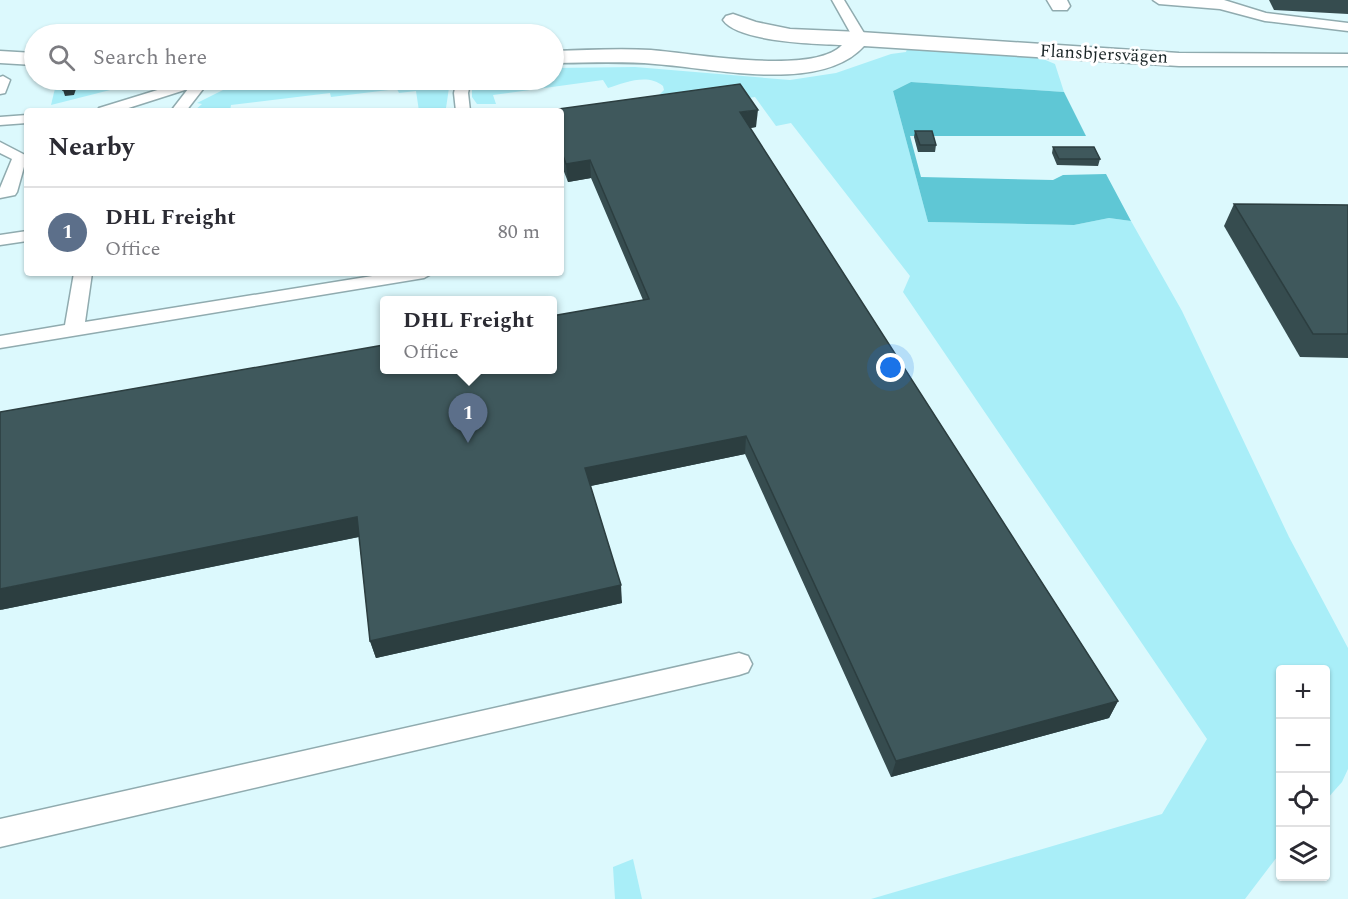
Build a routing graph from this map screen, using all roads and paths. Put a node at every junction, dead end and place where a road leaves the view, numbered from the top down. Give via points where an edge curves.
1 (838, 0) edge
2 (1159, 0) edge
3 (1219, 3) edge
4 (733, 20) dead end
5 (1348, 27) edge
6 (860, 38) junction
7 (0, 57) edge
8 (564, 57) edge
9 (24, 58) edge
10 (1348, 60) edge
11 (171, 90) edge
12 (187, 90) edge
13 (195, 90) edge
14 (462, 90) edge
15 (114, 108) edge
16 (158, 108) edge
17 (180, 108) edge
18 (463, 108) edge
19 (24, 119) edge
20 (0, 121) edge
21 (0, 147) edge
22 (0, 193) edge
23 (24, 236) edge
24 (0, 240) edge
25 (83, 276) edge
26 (406, 276) edge
27 (74, 330) junction
28 (0, 342) edge
29 (739, 664) dead end
30 (0, 832) edge

1 - 6 lane
2 - 3 lane
3 - 5 lane via 1265,17
4 - 6 street, Flansbjersvägen via 753,29
6 - 8 street via 848,53 831,61 802,66 629,56
6 - 10 street, Flansbjersvägen via 1258,63
7 - 9 street
11 - 15 lane
12 - 16 lane
13 - 17 lane
14 - 18 lane
19 - 20 lane
21 - 22 lane via 20,157 9,192
23 - 24 lane
25 - 27 lane
26 - 27 lane
27 - 28 lane
29 - 30 lane

